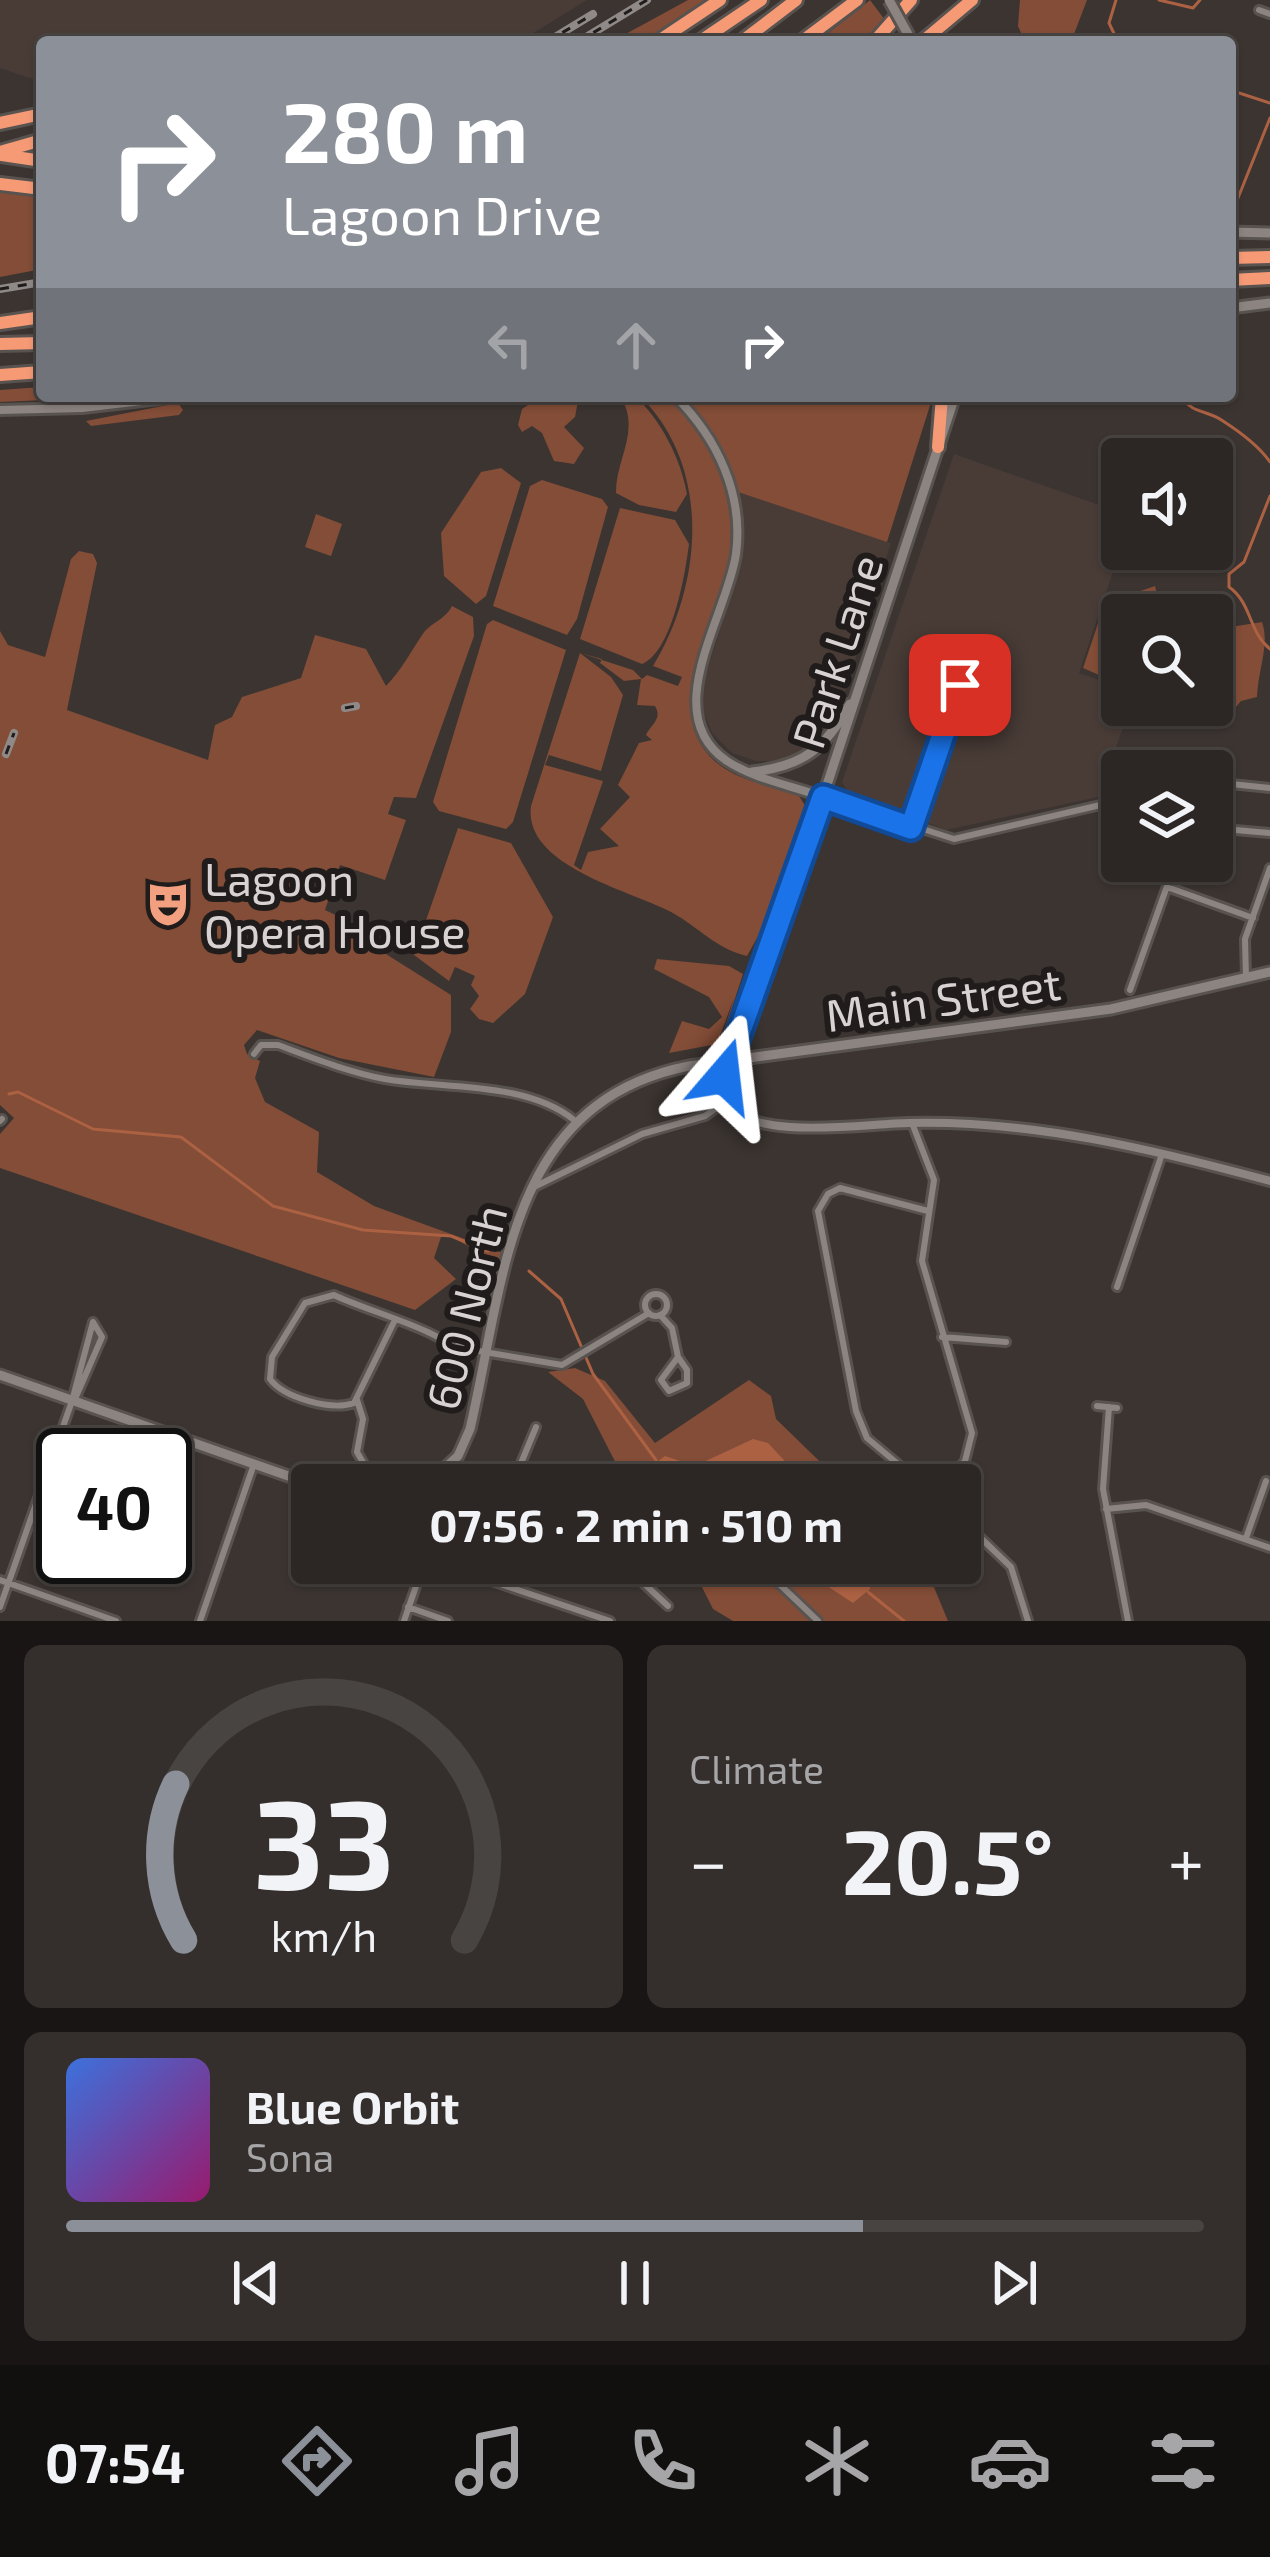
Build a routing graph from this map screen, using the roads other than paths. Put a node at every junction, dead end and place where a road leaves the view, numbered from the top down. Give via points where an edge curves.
1 (720, 0) edge
2 (761, 0) edge
3 (796, 0) edge
4 (857, 0) edge
5 (889, 0) edge
6 (911, 0) edge
7 (972, 0) edge
8 (1259, 10) dead end
9 (1270, 14) edge
10 (666, 36) edge
11 (708, 36) edge
12 (749, 36) edge
13 (809, 36) edge
14 (879, 36) edge
15 (912, 36) edge
16 (920, 36) edge
17 (36, 115) edge
18 (0, 123) edge
19 (36, 142) edge
20 (0, 153) edge
21 (36, 160) edge
22 (0, 184) edge
23 (36, 188) edge
24 (1236, 232) edge
25 (1270, 233) edge
26 (1270, 256) edge
27 (1236, 258) edge
28 (1270, 278) edge
29 (1236, 280) edge
30 (1270, 303) edge
31 (1236, 307) edge
32 (36, 318) edge
33 (0, 323) edge
34 (36, 343) edge
35 (0, 344) edge
36 (36, 373) edge
37 (3, 375) edge
38 (133, 402) edge
39 (680, 402) edge
40 (941, 402) edge
41 (953, 402) edge
42 (0, 410) edge
43 (938, 447) junction
44 (957, 673) dead end
45 (861, 684) junction
46 (752, 772) junction
47 (1233, 784) edge
48 (1270, 788) edge
49 (823, 797) junction
50 (1101, 805) edge
51 (911, 828) junction
52 (1233, 830) edge
53 (1270, 833) edge
54 (1270, 868) edge
55 (1169, 882) edge
56 (1167, 887) junction
57 (1253, 918) junction
58 (1270, 972) edge
59 (1246, 978) junction
60 (1130, 990) dead end
61 (254, 1054) dead end
62 (726, 1061) junction
63 (722, 1104) junction
64 (574, 1120) junction
65 (913, 1123) junction
66 (1163, 1152) junction
67 (1270, 1181) edge
68 (529, 1190) junction
69 (928, 1210) junction
70 (1118, 1287) dead end
71 (649, 1313) junction
72 (661, 1315) junction
73 (394, 1322) junction
74 (942, 1337) junction
75 (1006, 1342) dead end
76 (488, 1354) junction
77 (679, 1357) junction
78 (82, 1373) junction
79 (0, 1375) edge
80 (357, 1400) junction
81 (72, 1401) junction
82 (1097, 1406) dead end
83 (536, 1426) dead end
84 (254, 1464) junction
85 (364, 1464) edge
86 (447, 1464) edge
87 (521, 1464) edge
88 (898, 1464) edge
89 (962, 1464) edge
90 (291, 1477) edge
91 (1267, 1481) dead end
92 (1106, 1509) junction
93 (1246, 1538) junction
94 (981, 1539) edge
95 (1270, 1548) edge
96 (4, 1582) edge
97 (416, 1584) edge
98 (500, 1584) edge
99 (645, 1584) edge
100 (778, 1584) edge
101 (1132, 1589) dead end
102 (1122, 1591) junction
103 (668, 1606) dead end
104 (0, 1607) edge
105 (408, 1607) junction
106 (116, 1621) edge
107 (200, 1621) edge
108 (404, 1621) edge
109 (448, 1621) edge
110 (610, 1621) edge
111 (818, 1621) edge
112 (1028, 1621) edge
113 (1128, 1621) edge

1 - 10 highway
2 - 11 highway
3 - 12 highway
4 - 13 highway
5 - 15 main road, bridge
6 - 14 highway
7 - 16 highway
8 - 9 street
17 - 18 highway
19 - 20 highway
20 - 21 highway
22 - 23 highway
24 - 25 main road
26 - 27 highway
28 - 29 highway
30 - 31 main road
32 - 33 highway
34 - 35 highway
36 - 37 highway
38 - 42 street
39 - 46 street via 721,457 737,523 729,585 698,679 698,723 716,752
40 - 43 highway
41 - 43 main road, Park Lane
43 - 45 main road, Park Lane
44 - 51 street via 958,699
45 - 46 main road via 819,751
45 - 49 main road, Park Lane
46 - 49 street
47 - 48 street
49 - 51 street
49 - 62 main road, Park Lane
50 - 51 street via 963,839
52 - 53 street
54 - 57 street
55 - 56 street
56 - 57 street
56 - 60 street
57 - 59 street
58 - 59 main road, Main Street
59 - 62 main road, Main Street via 1111,1009
61 - 64 street via 278,1045 382,1078 505,1094
62 - 63 street
62 - 64 main road, Main Street via 641,1079
63 - 65 street via 752,1121 795,1126
63 - 68 street
64 - 68 main road, Main Street
65 - 66 street via 1072,1135
65 - 69 street via 934,1180
66 - 67 street
66 - 70 street
68 - 76 main road, 600 North
69 - 74 street via 922,1262
69 - 88 street via 840,1188 818,1211 856,1411 867,1438
71 - 72 street
71 - 72 street via 646,1300 656,1294 666,1302
71 - 76 street via 562,1365
72 - 77 street
73 - 76 street via 463,1355
73 - 80 street
73 - 80 street via 323,1297 304,1303 272,1357 268,1373 280,1389 334,1406
74 - 75 street
74 - 89 street via 972,1433
76 - 86 main road, 600 North via 466,1441
77 - 77 street via 661,1380 669,1391 687,1383
78 - 78 street via 103,1334 93,1322
78 - 81 street
79 - 81 main road
80 - 85 street
81 - 84 main road
81 - 96 street
82 - 92 street via 1113,1408
83 - 87 street
84 - 90 main road
84 - 107 street
91 - 93 street
92 - 93 street via 1146,1505
92 - 102 street
93 - 95 street
94 - 112 street via 1019,1580
96 - 104 street
96 - 106 street
97 - 105 street
98 - 110 street
99 - 103 street
100 - 111 street
101 - 102 street
102 - 113 street
105 - 108 street
105 - 109 street

